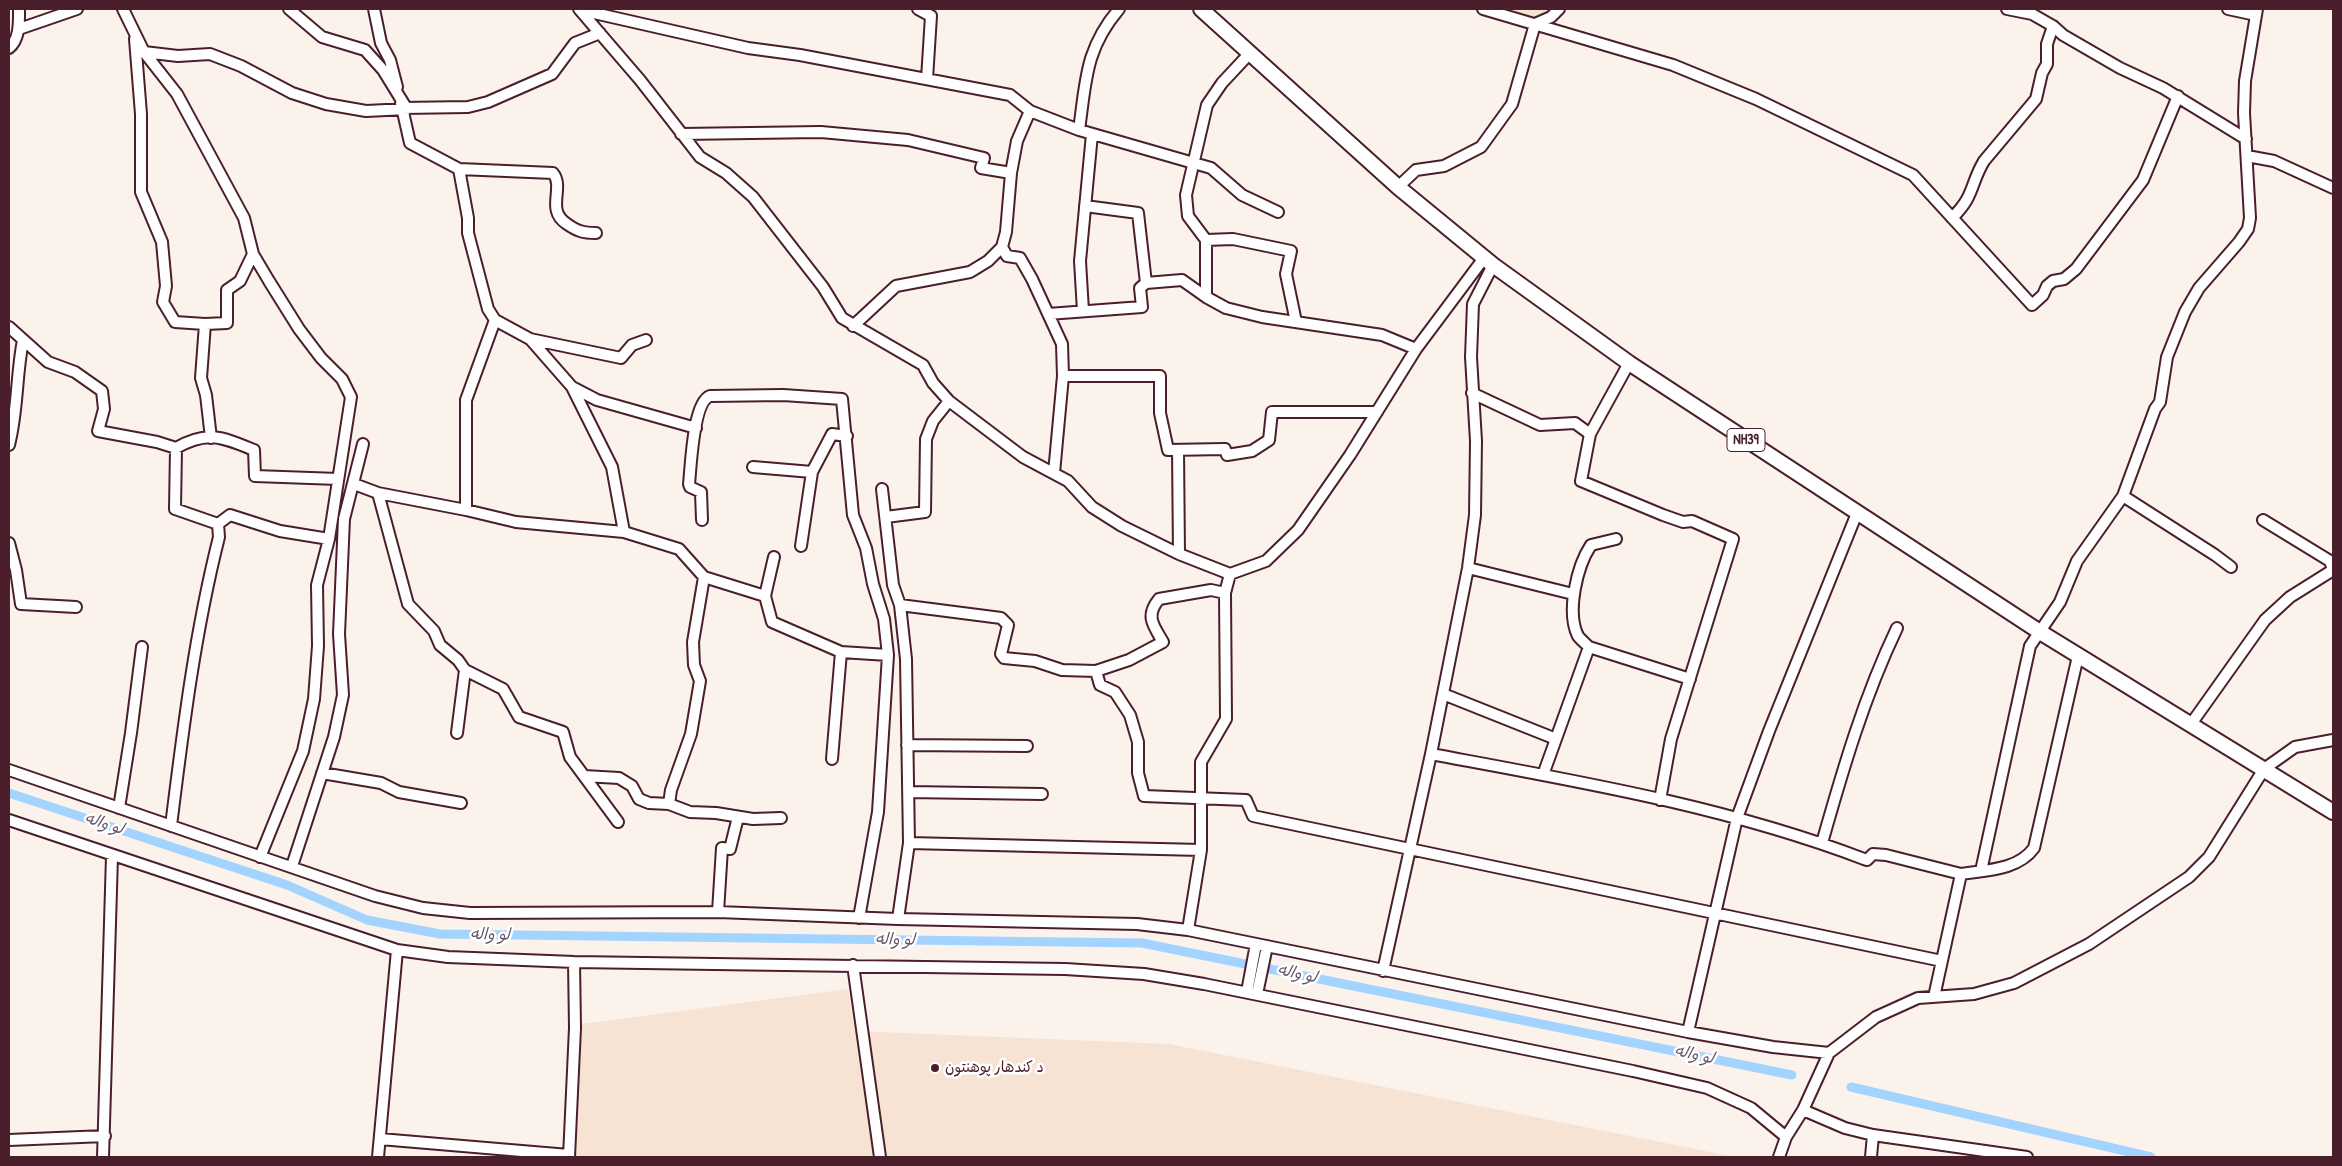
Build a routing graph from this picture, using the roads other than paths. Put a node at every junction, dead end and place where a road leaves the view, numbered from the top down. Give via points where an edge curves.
1 (19, 9) edge
2 (77, 9) edge
3 (123, 9) edge
4 (289, 9) edge
5 (374, 9) edge
6 (580, 9) edge
7 (918, 9) edge
8 (1119, 9) edge
9 (1201, 9) edge
10 (1483, 9) edge
11 (1559, 9) edge
12 (2007, 9) edge
13 (2228, 9) edge
14 (2033, 12) edge
15 (2256, 12) edge
16 (1535, 24) junction
17 (2053, 26) junction
18 (19, 29) junction
19 (134, 31) junction
20 (600, 33) junction
21 (9, 48) edge
22 (144, 52) junction
23 (1250, 53) junction
24 (927, 79) junction
25 (2178, 96) junction
26 (402, 108) junction
27 (1030, 111) junction
28 (1079, 130) junction
29 (681, 134) junction
30 (1092, 134) junction
31 (2246, 139) junction
32 (2247, 156) junction
33 (1192, 162) junction
34 (459, 169) junction
35 (1011, 173) junction
36 (1398, 187) junction
37 (2333, 188) edge
38 (1085, 206) junction
39 (1278, 212) dead end
40 (1952, 218) junction
41 (596, 233) dead end
42 (1206, 240) junction
43 (1004, 251) junction
44 (253, 254) junction
45 (1488, 262) junction
46 (1146, 283) junction
47 (1206, 297) junction
48 (1083, 311) junction
49 (1048, 314) junction
50 (495, 320) junction
51 (1296, 322) junction
52 (205, 324) junction
53 (853, 326) junction
54 (9, 327) edge
55 (530, 339) junction
56 (23, 340) junction
57 (646, 340) dead end
58 (1416, 349) junction
59 (1629, 363) junction
60 (1063, 376) junction
61 (572, 387) junction
62 (1472, 393) junction
63 (949, 401) junction
64 (1377, 412) junction
65 (696, 428) junction
66 (1590, 434) junction
67 (847, 436) junction
68 (211, 438) junction
69 (363, 444) dead end
70 (9, 445) edge
71 (176, 448) junction
72 (1178, 450) junction
73 (753, 467) dead end
74 (812, 472) junction
75 (1054, 473) junction
76 (338, 479) junction
77 (354, 484) junction
78 (882, 489) dead end
79 (378, 493) junction
80 (2123, 496) junction
81 (466, 510) junction
82 (1857, 513) junction
83 (886, 517) junction
84 (702, 520) dead end
85 (2263, 520) dead end
86 (218, 524) junction
87 (624, 532) junction
88 (1616, 539) dead end
89 (329, 540) junction
90 (9, 543) edge
91 (801, 546) dead end
92 (1179, 554) junction
93 (774, 557) dead end
94 (1468, 568) junction
95 (2231, 568) dead end
96 (1230, 574) junction
97 (704, 577) junction
98 (1225, 593) junction
99 (1573, 594) junction
100 (765, 596) junction
101 (900, 605) junction
102 (76, 607) dead end
103 (1897, 628) dead end
104 (2040, 632) junction
105 (142, 647) dead end
106 (1589, 647) junction
107 (841, 652) junction
108 (888, 655) junction
109 (2078, 656) junction
110 (466, 670) junction
111 (1096, 671) junction
112 (1690, 679) junction
113 (1443, 694) junction
114 (2191, 724) junction
115 (457, 734) dead end
116 (1556, 739) junction
117 (2333, 740) edge
118 (907, 745) junction
119 (1027, 746) dead end
120 (1431, 754) junction
121 (832, 759) dead end
122 (2264, 769) junction
123 (9, 770) edge
124 (322, 773) junction
125 (1543, 775) junction
126 (584, 776) junction
127 (908, 792) junction
128 (1042, 794) dead end
129 (1200, 799) junction
130 (1660, 800) junction
131 (461, 803) dead end
132 (669, 804) junction
133 (119, 808) junction
134 (2333, 812) edge
135 (738, 817) junction
136 (781, 818) dead end
137 (1737, 818) junction
138 (9, 820) edge
139 (618, 822) dead end
140 (172, 826) junction
141 (909, 843) junction
142 (1822, 843) junction
143 (1410, 848) junction
144 (1201, 850) junction
145 (112, 856) junction
146 (260, 857) junction
147 (292, 866) junction
148 (1981, 871) junction
149 (1961, 874) junction
150 (718, 912) junction
151 (1714, 913) junction
152 (860, 918) junction
153 (898, 919) junction
154 (1188, 930) junction
155 (1261, 945) junction
156 (397, 950) junction
157 (574, 962) junction
158 (1942, 962) junction
159 (853, 965) junction
160 (1383, 971) junction
161 (1252, 993) junction
162 (1934, 997) junction
163 (1688, 1032) junction
164 (1829, 1053) junction
165 (1803, 1110) junction
166 (1873, 1135) junction
167 (105, 1136) junction
168 (1786, 1137) junction
169 (9, 1140) edge
170 (380, 1140) junction
171 (569, 1156) edge
172 (104, 1157) edge
173 (378, 1157) edge
174 (880, 1157) edge
175 (1779, 1157) edge
176 (1870, 1157) edge
177 (2026, 1157) edge

1 - 18 street
2 - 18 street
3 - 19 street
4 - 22 street via 322,37 365,50 383,70 407,109 366,111 326,104 292,93 210,54 178,56
5 - 26 street via 381,43 390,60
6 - 20 street
6 - 24 street via 748,48
7 - 24 street via 931,16
8 - 28 street via 1105,25 1089,60
9 - 23 main road, NH39
10 - 16 street
11 - 16 street via 1551,17
12 - 14 street
13 - 15 street
14 - 17 street
15 - 31 street via 2245,81
16 - 36 street via 1512,104 1481,147 1444,166 1416,170
16 - 40 street via 1673,64 1756,99 1912,175
17 - 25 street via 2120,68
17 - 40 street via 2047,44 2047,64 2036,99 1984,161 1970,196
18 - 21 street
19 - 22 street
19 - 52 street via 141,114 141,192 162,242 166,286 164,302 175,322
20 - 26 street via 575,43 552,74 488,102 468,107
20 - 29 street
22 - 44 street via 177,94 244,218
23 - 33 street via 1207,105
23 - 36 main road, NH39
24 - 27 street via 1010,95
25 - 31 street
25 - 40 street via 2142,180 2076,269 2064,279 2053,281 2032,305
26 - 34 street via 410,143
27 - 28 street
27 - 35 street via 1017,141
28 - 30 street
29 - 35 street via 821,132 908,140 984,158 981,168
29 - 53 street via 700,157 726,173 753,197 823,287 842,318
30 - 33 street
30 - 38 street
31 - 32 street
32 - 37 street via 2274,161
32 - 80 street via 2248,229 2198,288 2185,312 2167,358 2160,402
33 - 39 street via 1211,168 1242,195
33 - 42 street via 1186,196 1188,216
34 - 41 street via 553,173 556,179 556,210 560,219 580,232
34 - 50 street via 468,233 488,308
35 - 43 street
36 - 45 main road, NH39
38 - 46 street via 1138,213
38 - 48 street via 1080,261
42 - 47 street
42 - 51 street via 1233,239 1291,251 1286,274
43 - 49 street via 1020,258
43 - 53 street via 970,272 896,286
44 - 52 street via 240,281 227,290 228,323
44 - 76 street via 299,329 342,379 351,397
45 - 58 street
45 - 59 main road, NH39
45 - 62 street via 1473,304
46 - 47 street via 1182,280
46 - 48 street via 1140,288 1142,307
47 - 51 street via 1226,308
48 - 49 street
49 - 60 street via 1062,344
50 - 55 street
50 - 81 street via 466,400
51 - 58 street via 1382,335
52 - 68 street via 201,378
53 - 63 street via 923,366
54 - 56 street
55 - 57 street via 621,358 632,345
55 - 61 street
56 - 70 street via 17,372 16,421
56 - 71 street via 48,362 75,372 102,391 104,409 98,431
58 - 64 street
59 - 66 street
59 - 82 main road, NH39
60 - 72 street via 1160,376 1160,414 1168,450
60 - 75 street
61 - 65 street via 597,400
61 - 87 street via 612,467
62 - 66 street via 1540,425 1575,423
62 - 94 street via 1476,441 1475,515
63 - 75 street via 1023,457
63 - 83 street via 932,421 926,439 926,512
64 - 72 street via 1272,412 1269,440 1252,451 1227,455 1225,449
64 - 96 street via 1298,530 1266,561
65 - 67 street via 698,412 706,397 783,395 842,399
65 - 84 street via 689,484 701,492
66 - 112 street via 1581,480 1663,515 1683,522 1692,521 1733,539
67 - 74 street via 832,434
67 - 108 street via 853,515 866,548 884,619
68 - 71 street via 193,438
68 - 76 street via 224,438 254,450 255,476
69 - 77 street
71 - 86 street via 175,509
72 - 92 street
73 - 74 street
74 - 91 street
75 - 92 street via 1068,481 1092,507
76 - 89 street
77 - 79 street
77 - 124 street via 344,519 339,634 344,695
78 - 83 street
79 - 81 street
79 - 110 street via 408,604 434,631 440,645
80 - 95 street
80 - 104 street via 2077,561 2060,602
81 - 87 street via 516,522
82 - 104 main road, NH39
82 - 137 street
83 - 101 street via 893,585
85 - 114 street via 2330,561 2332,570 2290,597 2265,620
86 - 89 street via 230,515 280,531
86 - 140 street via 219,537 198,625
87 - 97 street via 678,550
88 - 99 street via 1591,545
89 - 146 street via 317,585 318,646 314,699 303,751
90 - 102 street via 21,604
92 - 96 street
93 - 100 street
94 - 99 street
94 - 113 street
96 - 98 street
97 - 100 street
97 - 132 street via 694,642 694,665 700,681 691,734
98 - 111 street via 1211,590 1159,599 1152,608 1152,622 1163,642 1129,660
98 - 129 street via 1226,719 1201,762
99 - 106 street via 1575,624 1579,637
100 - 107 street via 772,622
101 - 111 street via 1001,618 1008,625 1001,654 1004,658 1035,661 1062,670
101 - 118 street via 906,659
103 - 142 street via 1853,736
104 - 109 main road, NH39
104 - 148 street via 2030,646
105 - 133 street
106 - 112 street
106 - 116 street
107 - 108 street
107 - 121 street
108 - 152 street via 878,812
109 - 114 main road, NH39
109 - 148 street via 2034,848 2026,858 2001,868
110 - 115 street
110 - 126 street via 504,689 519,717 563,732 570,756
111 - 129 street via 1100,684 1115,692 1130,715 1138,742 1138,773 1144,796
112 - 130 street via 1671,739
113 - 116 street
113 - 120 street
114 - 122 main road, NH39
116 - 125 street
117 - 122 street via 2295,747
118 - 119 street
118 - 127 street
120 - 125 street
120 - 143 street
122 - 134 main road, NH39
122 - 162 street via 2209,857 2189,878 2089,944 2014,983 1974,994
123 - 133 street
124 - 131 street via 381,783 399,792
124 - 147 street
125 - 130 street
126 - 132 street via 619,778 632,786 640,799
126 - 139 street
127 - 128 street
127 - 141 street
129 - 143 street via 1246,800 1253,816
129 - 144 street
130 - 137 street
132 - 135 street via 690,812
133 - 140 street
135 - 136 street
135 - 150 street via 730,849 722,848
137 - 142 street
137 - 151 street
138 - 145 street
140 - 146 street
141 - 144 street
141 - 153 street
142 - 149 street via 1867,860 1873,854 1886,855
143 - 151 street
143 - 160 street
144 - 154 street
145 - 156 street
145 - 167 street
146 - 147 street
147 - 150 street via 375,896 423,908 461,912
148 - 149 street
149 - 158 street
150 - 152 street
151 - 158 street
151 - 163 street
152 - 153 street
153 - 154 street via 1137,924
154 - 155 street
155 - 160 street
155 - 161 street
156 - 157 street via 448,957
156 - 170 street
157 - 159 street
157 - 171 street via 575,1028
158 - 162 street
159 - 161 street via 1065,969 1144,974
159 - 174 street
160 - 163 street
161 - 168 street via 1707,1088 1751,1108
162 - 164 street via 1918,998 1876,1016
163 - 164 street
164 - 165 street
165 - 166 street via 1845,1128
165 - 168 street
166 - 176 street
166 - 177 street
167 - 169 street
167 - 172 street
168 - 175 street
170 - 171 street
170 - 173 street

